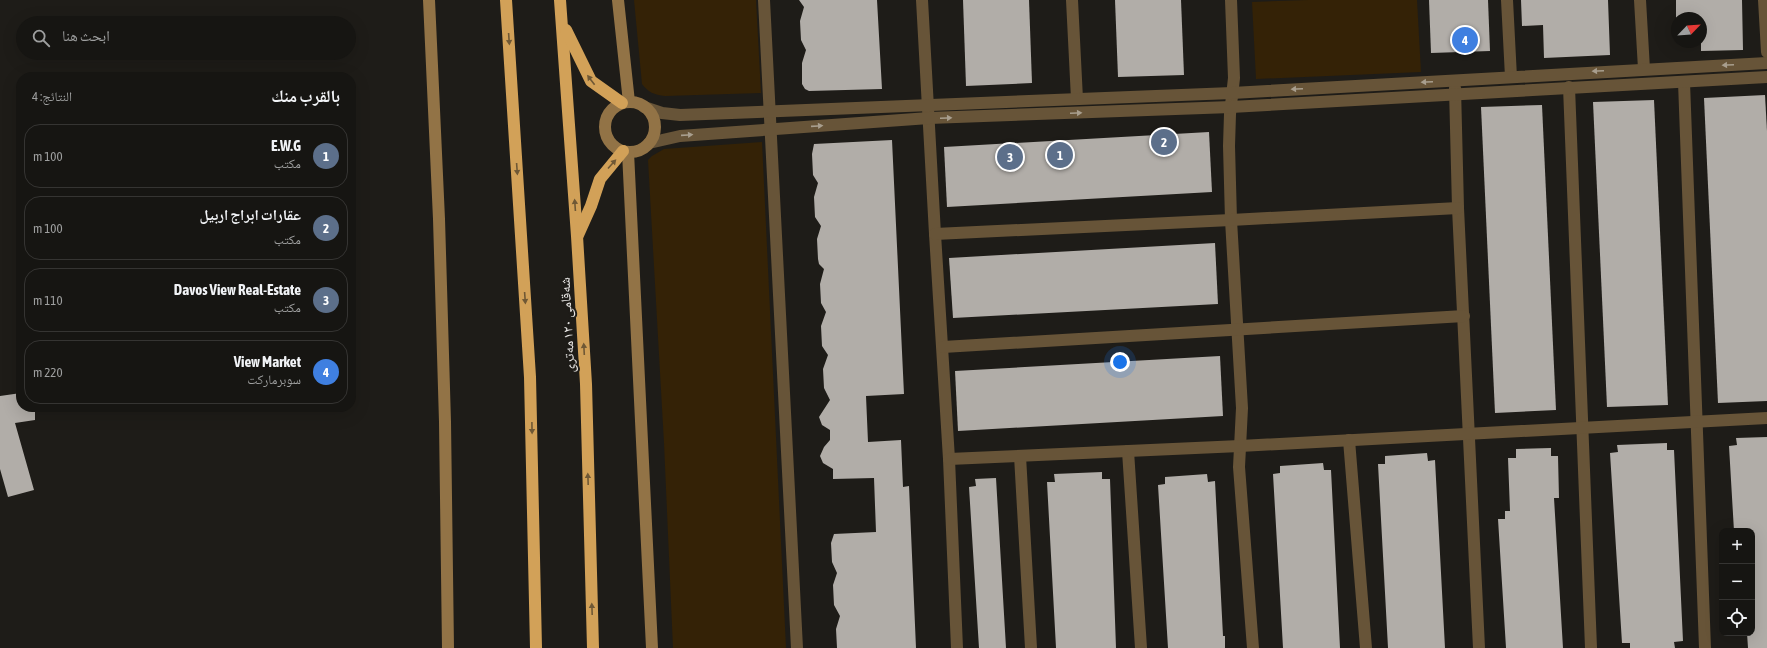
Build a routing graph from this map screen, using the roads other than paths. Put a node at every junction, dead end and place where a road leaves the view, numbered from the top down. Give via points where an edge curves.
1 (429, 0) edge
2 (506, 0) edge
3 (560, 0) edge
4 (618, 0) edge
5 (764, 0) edge
6 (922, 0) edge
7 (1072, 0) edge
8 (1231, 0) edge
9 (1507, 0) edge
10 (1640, 0) edge
11 (1764, 0) edge
12 (562, 23) junction
13 (1767, 52) edge
14 (1767, 63) edge
15 (1644, 69) junction
16 (1511, 77) junction
17 (1767, 77) edge
18 (1455, 81) junction
19 (1684, 82) junction
20 (1569, 87) junction
21 (1232, 93) junction
22 (1455, 95) junction
23 (1077, 99) junction
24 (626, 103) junction
25 (928, 105) junction
26 (644, 107) junction
27 (1231, 107) junction
28 (770, 111) junction
29 (928, 118) junction
30 (771, 130) junction
31 (649, 143) junction
32 (626, 151) junction
33 (1458, 208) junction
34 (1231, 220) junction
35 (935, 234) junction
36 (577, 236) junction
37 (1464, 316) junction
38 (1237, 329) junction
39 (943, 347) junction
40 (1767, 418) edge
41 (1696, 422) junction
42 (1583, 427) junction
43 (1469, 433) junction
44 (1349, 440) junction
45 (1240, 446) junction
46 (1128, 451) junction
47 (1020, 456) junction
48 (949, 459) junction
49 (448, 648) edge
50 (536, 648) edge
51 (593, 648) edge
52 (652, 648) edge
53 (797, 648) edge
54 (957, 648) edge
55 (1031, 648) edge
56 (1141, 648) edge
57 (1253, 648) edge
58 (1366, 648) edge
59 (1478, 648) edge
60 (1591, 648) edge
61 (1705, 648) edge

1 - 49 street via 445,406
2 -> 50 highway via 530,377
3 - 12 highway, شەقامی ١٢٠ مەتری
4 - 24 street
5 - 28 street
6 - 25 street
7 - 23 street
8 - 21 street via 1234,56
9 - 16 street
10 - 15 street
11 - 13 street
24 -> 12 highway via 591,81
36 -> 12 highway, شەقامی ١٢٠ مەتری
14 -> 15 street
15 -> 16 street
16 - 18 street
17 - 19 street
18 -> 21 street
18 - 22 street
19 - 20 street
19 - 41 street
20 - 22 street
20 - 42 street
21 - 23 street
21 - 27 street
22 - 27 street
22 - 33 street
23 - 25 street
24 - 26 street
24 - 32 street via 609,112 604,127 610,144
25 - 28 street
25 - 29 street
26 - 28 street via 671,115
26 - 31 street via 654,119 655,127
29 -> 27 street
27 - 34 street
28 - 30 street
30 -> 29 street
29 - 35 street
31 -> 30 street via 680,136
30 - 53 street
31 - 32 street via 634,152
36 -> 32 highway via 600,179
32 - 52 street
33 - 34 street
33 - 37 street
34 - 35 street
34 - 38 street
35 - 39 street
51 -> 36 highway, شەقامی ١٢٠ مەتری via 586,384
37 - 38 street
37 - 43 street
38 - 39 street
38 - 45 street via 1242,408
39 - 48 street
40 - 41 street
41 - 42 street
41 - 61 street
42 - 43 street
42 - 60 street
43 - 44 street
43 - 59 street
44 - 45 street
44 - 58 street
45 - 46 street
45 - 57 street via 1239,477
46 - 47 street
46 - 56 street
47 - 48 street
47 - 55 street
48 - 54 street

